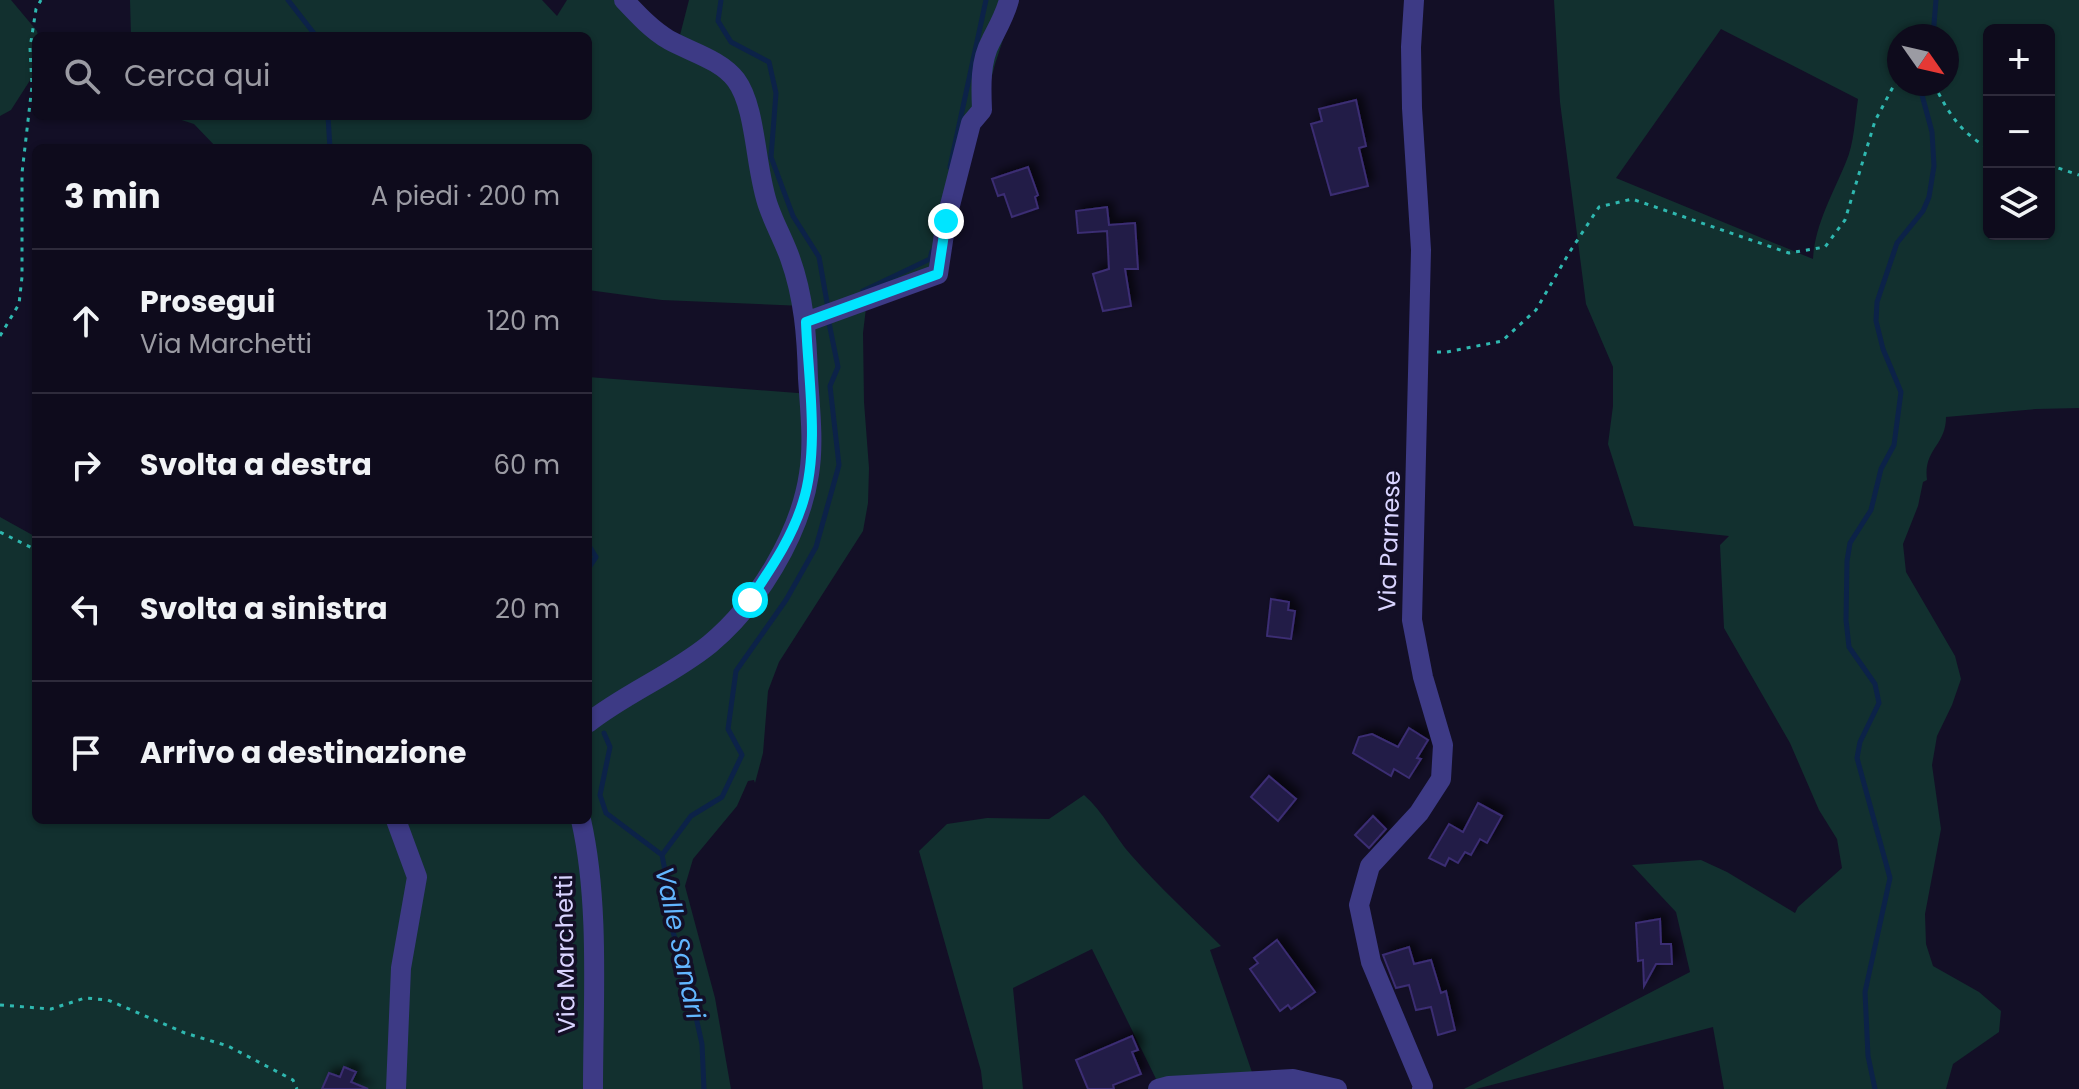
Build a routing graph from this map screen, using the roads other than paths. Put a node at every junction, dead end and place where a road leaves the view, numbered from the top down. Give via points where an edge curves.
1 (624, 0) edge
2 (1009, 0) edge
3 (1414, 0) edge
4 (814, 319) junction
5 (592, 721) edge
6 (397, 824) edge
7 (582, 824) edge
8 (396, 1089) edge
9 (593, 1089) edge
10 (1158, 1089) edge
11 (1337, 1089) edge
12 (1422, 1089) edge

1 - 4 street via 667,39 737,81 748,102 762,190
2 - 4 street via 986,53 982,110 971,123 938,274
3 - 12 street, Via Parnese via 1412,108 1421,250 1412,620 1443,745 1441,779 1419,813 1370,866 1359,905 1371,962
4 - 5 street via 809,472 780,555 750,600 709,645
6 - 8 street via 417,877 401,968
7 - 9 street, Via Marchetti via 590,858
10 - 11 street via 1293,1079

